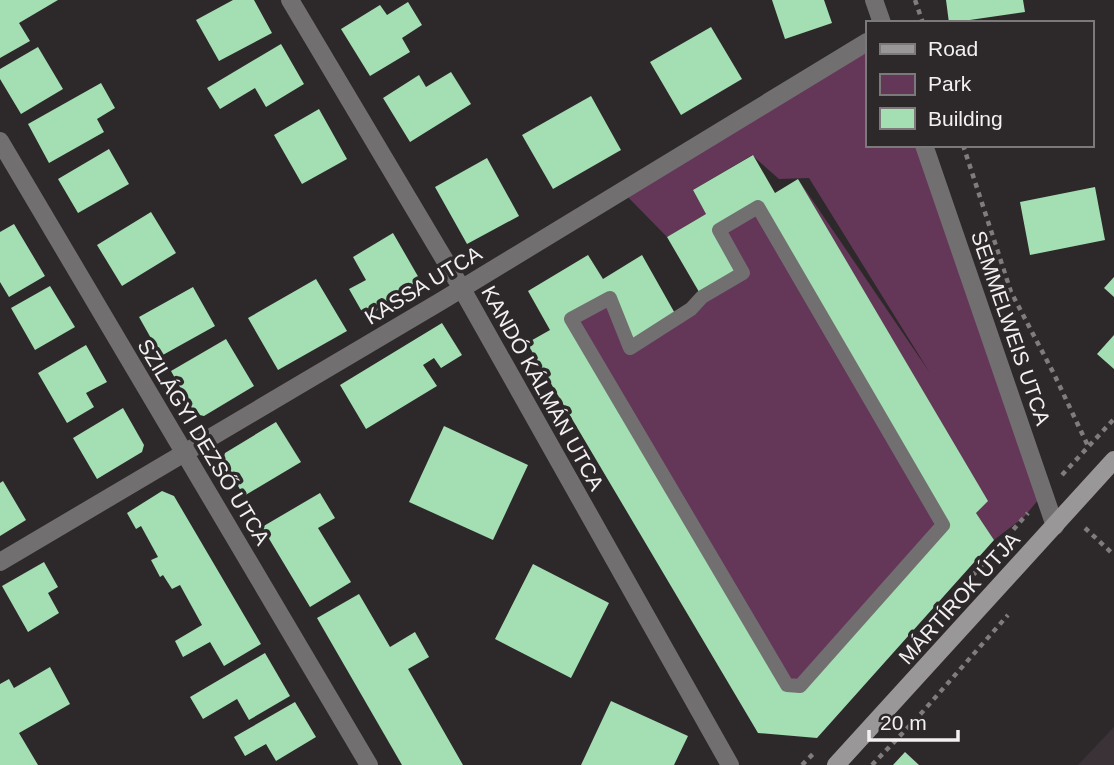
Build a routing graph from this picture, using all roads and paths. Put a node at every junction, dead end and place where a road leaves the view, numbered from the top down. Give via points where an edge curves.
1 (290, 0) edge
2 (874, 0) edge
3 (915, 0) edge
4 (881, 21) edge
5 (922, 21) edge
6 (866, 43) edge
7 (0, 141) edge
8 (925, 147) edge
9 (964, 147) edge
10 (462, 289) junction
11 (691, 309) joint
12 (1114, 419) edge
13 (1088, 446) junction
14 (183, 453) junction
15 (1114, 460) edge
16 (1044, 494) junction
17 (1092, 520) dead end
18 (1055, 526) junction
19 (1085, 528) junction
20 (1079, 535) dead end
21 (1113, 551) edge
22 (0, 562) edge
23 (964, 585) dead end
24 (1009, 614) dead end
25 (824, 743) dead end
26 (369, 765) edge
27 (730, 765) edge
28 (802, 765) edge
29 (836, 765) edge
30 (872, 765) edge

1 - 10 street, KANDÓ KÁLMÁN UTCA
2 - 4 street
3 - 5 path
6 - 10 street, KASSA UTCA
7 - 14 street, SZILÁGYI DEZSŐ UTCA
8 - 16 street, SEMMELWEIS UTCA
9 - 13 path via 1011,292
10 - 14 street, KASSA UTCA
10 - 27 street, KANDÓ KÁLMÁN UTCA
11 - 11 lane via 630,348 610,298 571,319 787,685 800,686 943,525 758,207 719,230 743,272
12 - 13 path
13 - 16 path
14 - 22 street, KASSA UTCA
14 - 26 street, SZILÁGYI DEZSŐ UTCA
15 - 18 street, MÁRTÍROK ÚTJA
16 - 18 street, SEMMELWEIS UTCA
16 - 23 path
17 - 19 path
18 - 29 street, MÁRTÍROK ÚTJA
19 - 20 path
19 - 21 path
24 - 30 path
25 - 28 path

